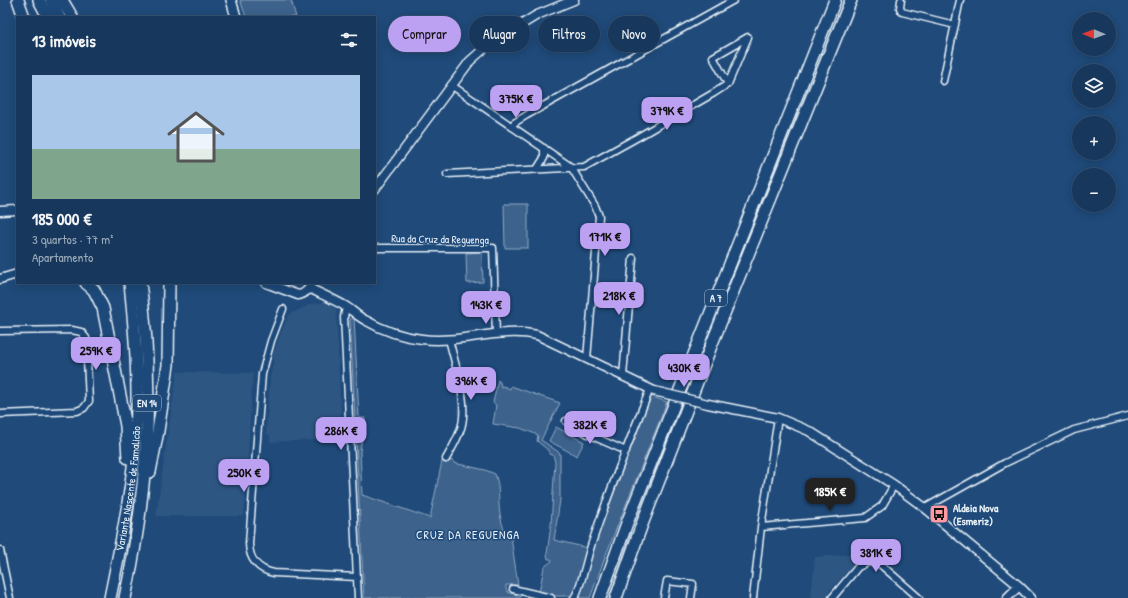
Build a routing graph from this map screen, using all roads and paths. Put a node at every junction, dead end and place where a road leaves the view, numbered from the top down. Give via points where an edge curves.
1 (18, 0) edge
2 (39, 0) edge
3 (51, 0) edge
4 (62, 0) edge
5 (231, 0) edge
6 (574, 0) edge
7 (734, 0) edge
8 (835, 0) edge
9 (851, 0) edge
10 (902, 0) edge
11 (960, 0) edge
12 (24, 16) edge
13 (47, 16) edge
14 (59, 16) edge
15 (71, 16) edge
16 (236, 16) edge
17 (954, 25) junction
18 (943, 82) dead end
19 (728, 84) junction
20 (451, 85) junction
21 (512, 126) junction
22 (544, 148) junction
23 (571, 167) junction
24 (537, 169) junction
25 (447, 174) dead end
26 (376, 188) edge
27 (16, 210) edge
28 (2, 212) edge
29 (16, 216) edge
30 (376, 248) edge
31 (633, 258) dead end
32 (16, 274) edge
33 (0, 279) edge
34 (87, 284) edge
35 (130, 284) edge
36 (140, 284) edge
37 (170, 284) edge
38 (270, 284) edge
39 (286, 284) edge
40 (310, 286) edge
41 (290, 292) junction
42 (346, 307) junction
43 (283, 309) dead end
44 (0, 331) edge
45 (496, 334) junction
46 (449, 339) junction
47 (587, 359) junction
48 (623, 376) junction
49 (652, 390) junction
50 (0, 414) edge
51 (1128, 416) edge
52 (778, 418) junction
53 (566, 420) dead end
54 (626, 451) junction
55 (446, 459) dead end
56 (894, 485) junction
57 (129, 499) junction
58 (926, 508) junction
59 (139, 523) junction
60 (761, 527) junction
61 (0, 550) edge
62 (357, 577) junction
63 (1019, 586) junction
64 (513, 589) dead end
65 (10, 598) edge
66 (110, 598) edge
67 (125, 598) edge
68 (358, 598) edge
69 (551, 598) edge
70 (574, 598) edge
71 (600, 598) edge
72 (616, 598) edge
73 (664, 598) edge
74 (691, 598) edge
75 (753, 598) edge
76 (832, 598) edge
77 (919, 598) edge
78 (1007, 598) edge
79 (1031, 598) edge

1 - 12 highway
2 - 13 highway
3 - 14 highway
4 - 15 highway
5 - 16 main road
6 - 20 street via 538,15 487,46 470,61
7 - 21 street via 527,115
8 - 71 highway, A 7
9 - 72 highway, A 7 via 711,346 641,526
10 - 17 street via 902,12
11 - 17 street
17 - 18 street
19 - 19 street via 734,70 748,37 713,57
19 - 23 street via 584,167
20 - 21 street
20 - 26 street
21 - 22 street
22 - 23 street
22 - 24 street via 544,158
23 - 24 street
23 - 47 street via 599,216
24 - 25 street
27 - 28 street
28 - 29 street
30 - 45 street, Rua da Cruz da Reguenga via 493,248
31 - 48 street
32 - 33 street
34 - 57 highway via 104,308 126,426
35 - 57 highway, Variante Nascente de Famalicão / EN 14 via 138,381
36 - 59 highway, Variante Nascente de Famalicão / EN 14 via 147,377 145,459
37 - 59 highway via 167,373
38 - 41 street
39 - 41 street
40 - 41 street via 306,292 298,295
40 - 42 street
42 - 46 street via 363,320 385,330 422,339
42 - 62 street via 344,317
43 - 62 street via 262,374 249,543 251,556 259,568 274,573
44 - 50 street via 81,332 86,338 89,401 84,408 77,411
45 - 46 street
45 - 47 street via 524,332 538,335
46 - 55 street via 463,407 463,421
47 - 48 street
48 - 49 street
49 - 52 street, bridge
49 - 54 street
51 - 58 street via 1074,430 1005,463
52 - 56 street via 809,431
52 - 60 street
53 - 54 street via 590,435
54 - 70 street via 592,541 579,589
56 - 58 street
56 - 60 street via 882,506 865,518
57 - 66 highway, Variante Nascente de Famalicão / EN 14
58 - 63 street
59 - 67 highway, Variante Nascente de Famalicão / EN 14
60 - 75 street
61 - 65 street
62 - 68 street
63 - 78 street
63 - 79 street
64 - 69 street
73 - 74 street via 667,581 693,584
76 - 77 street via 858,567 869,562 880,564

